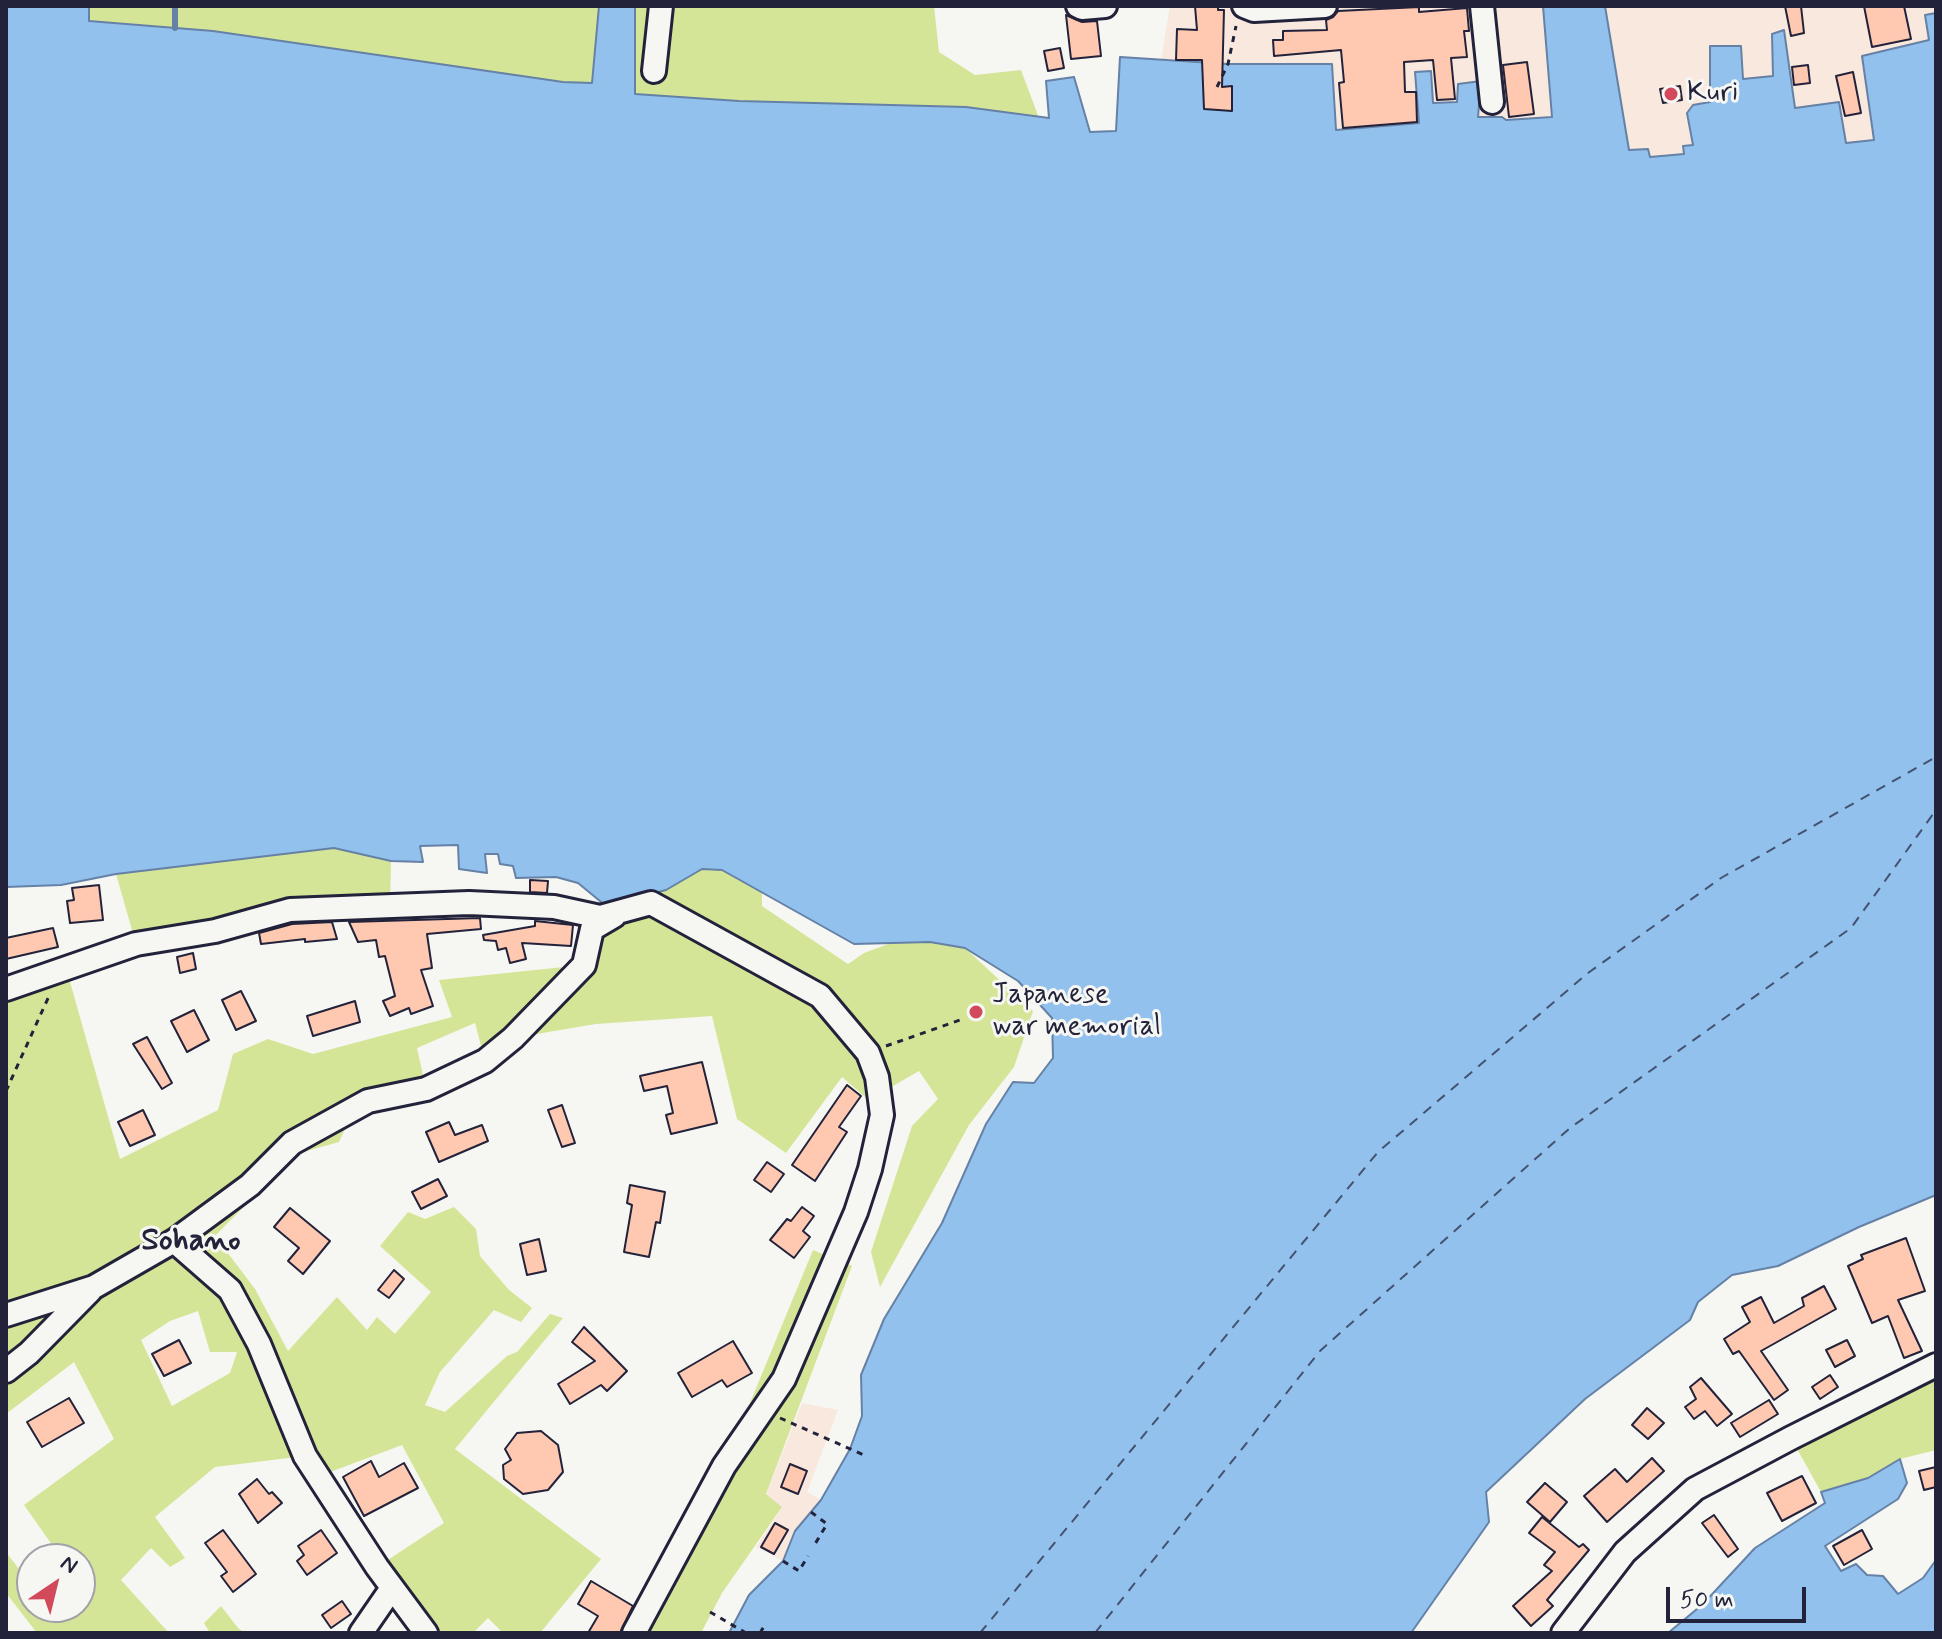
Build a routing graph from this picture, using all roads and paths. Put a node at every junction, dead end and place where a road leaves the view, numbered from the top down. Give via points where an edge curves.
1 (661, 6) edge
2 (1078, 6) edge
3 (1105, 6) edge
4 (1325, 6) edge
5 (1482, 6) edge
6 (1249, 8) edge
7 (654, 71) dead end
8 (1217, 87) dead end
9 (1492, 102) dead end
10 (625, 909) junction
11 (59, 969) junction
12 (6, 989) edge
13 (963, 1019) dead end
14 (868, 1053) junction
15 (6, 1091) edge
16 (174, 1241) junction
17 (94, 1287) junction
18 (6, 1315) edge
19 (1936, 1365) edge
20 (6, 1371) edge
21 (763, 1410) junction
22 (864, 1455) dead end
23 (811, 1512) dead end
24 (815, 1544) dead end
25 (808, 1556) dead end
26 (783, 1561) dead end
27 (392, 1588) junction
28 (710, 1612) dead end
29 (766, 1623) dead end
30 (361, 1633) edge
31 (426, 1633) edge
32 (634, 1633) edge
33 (746, 1633) edge
34 (760, 1633) edge
35 (1563, 1633) edge

1 - 7 street
2 - 3 street
4 - 6 street
5 - 9 street
6 - 8 path via 1236,25
10 - 11 street via 600,917 554,907 469,903 290,910 215,931 136,944
10 - 14 street via 651,903 820,996
10 - 16 street via 592,929 584,965 485,1061 426,1089 368,1101 292,1143 250,1185
11 - 12 street
11 - 15 path
13 - 14 path
14 - 21 street via 882,1115 870,1169 784,1379
16 - 17 street
16 - 27 street via 230,1290 259,1344 305,1456
17 - 18 street
17 - 20 street
19 - 35 street via 1695,1489 1625,1552
21 - 22 path
21 - 32 street via 724,1466
23 - 24 path via 827,1524
25 - 26 path via 799,1571
27 - 30 street
27 - 31 street
28 - 33 path
29 - 34 path

